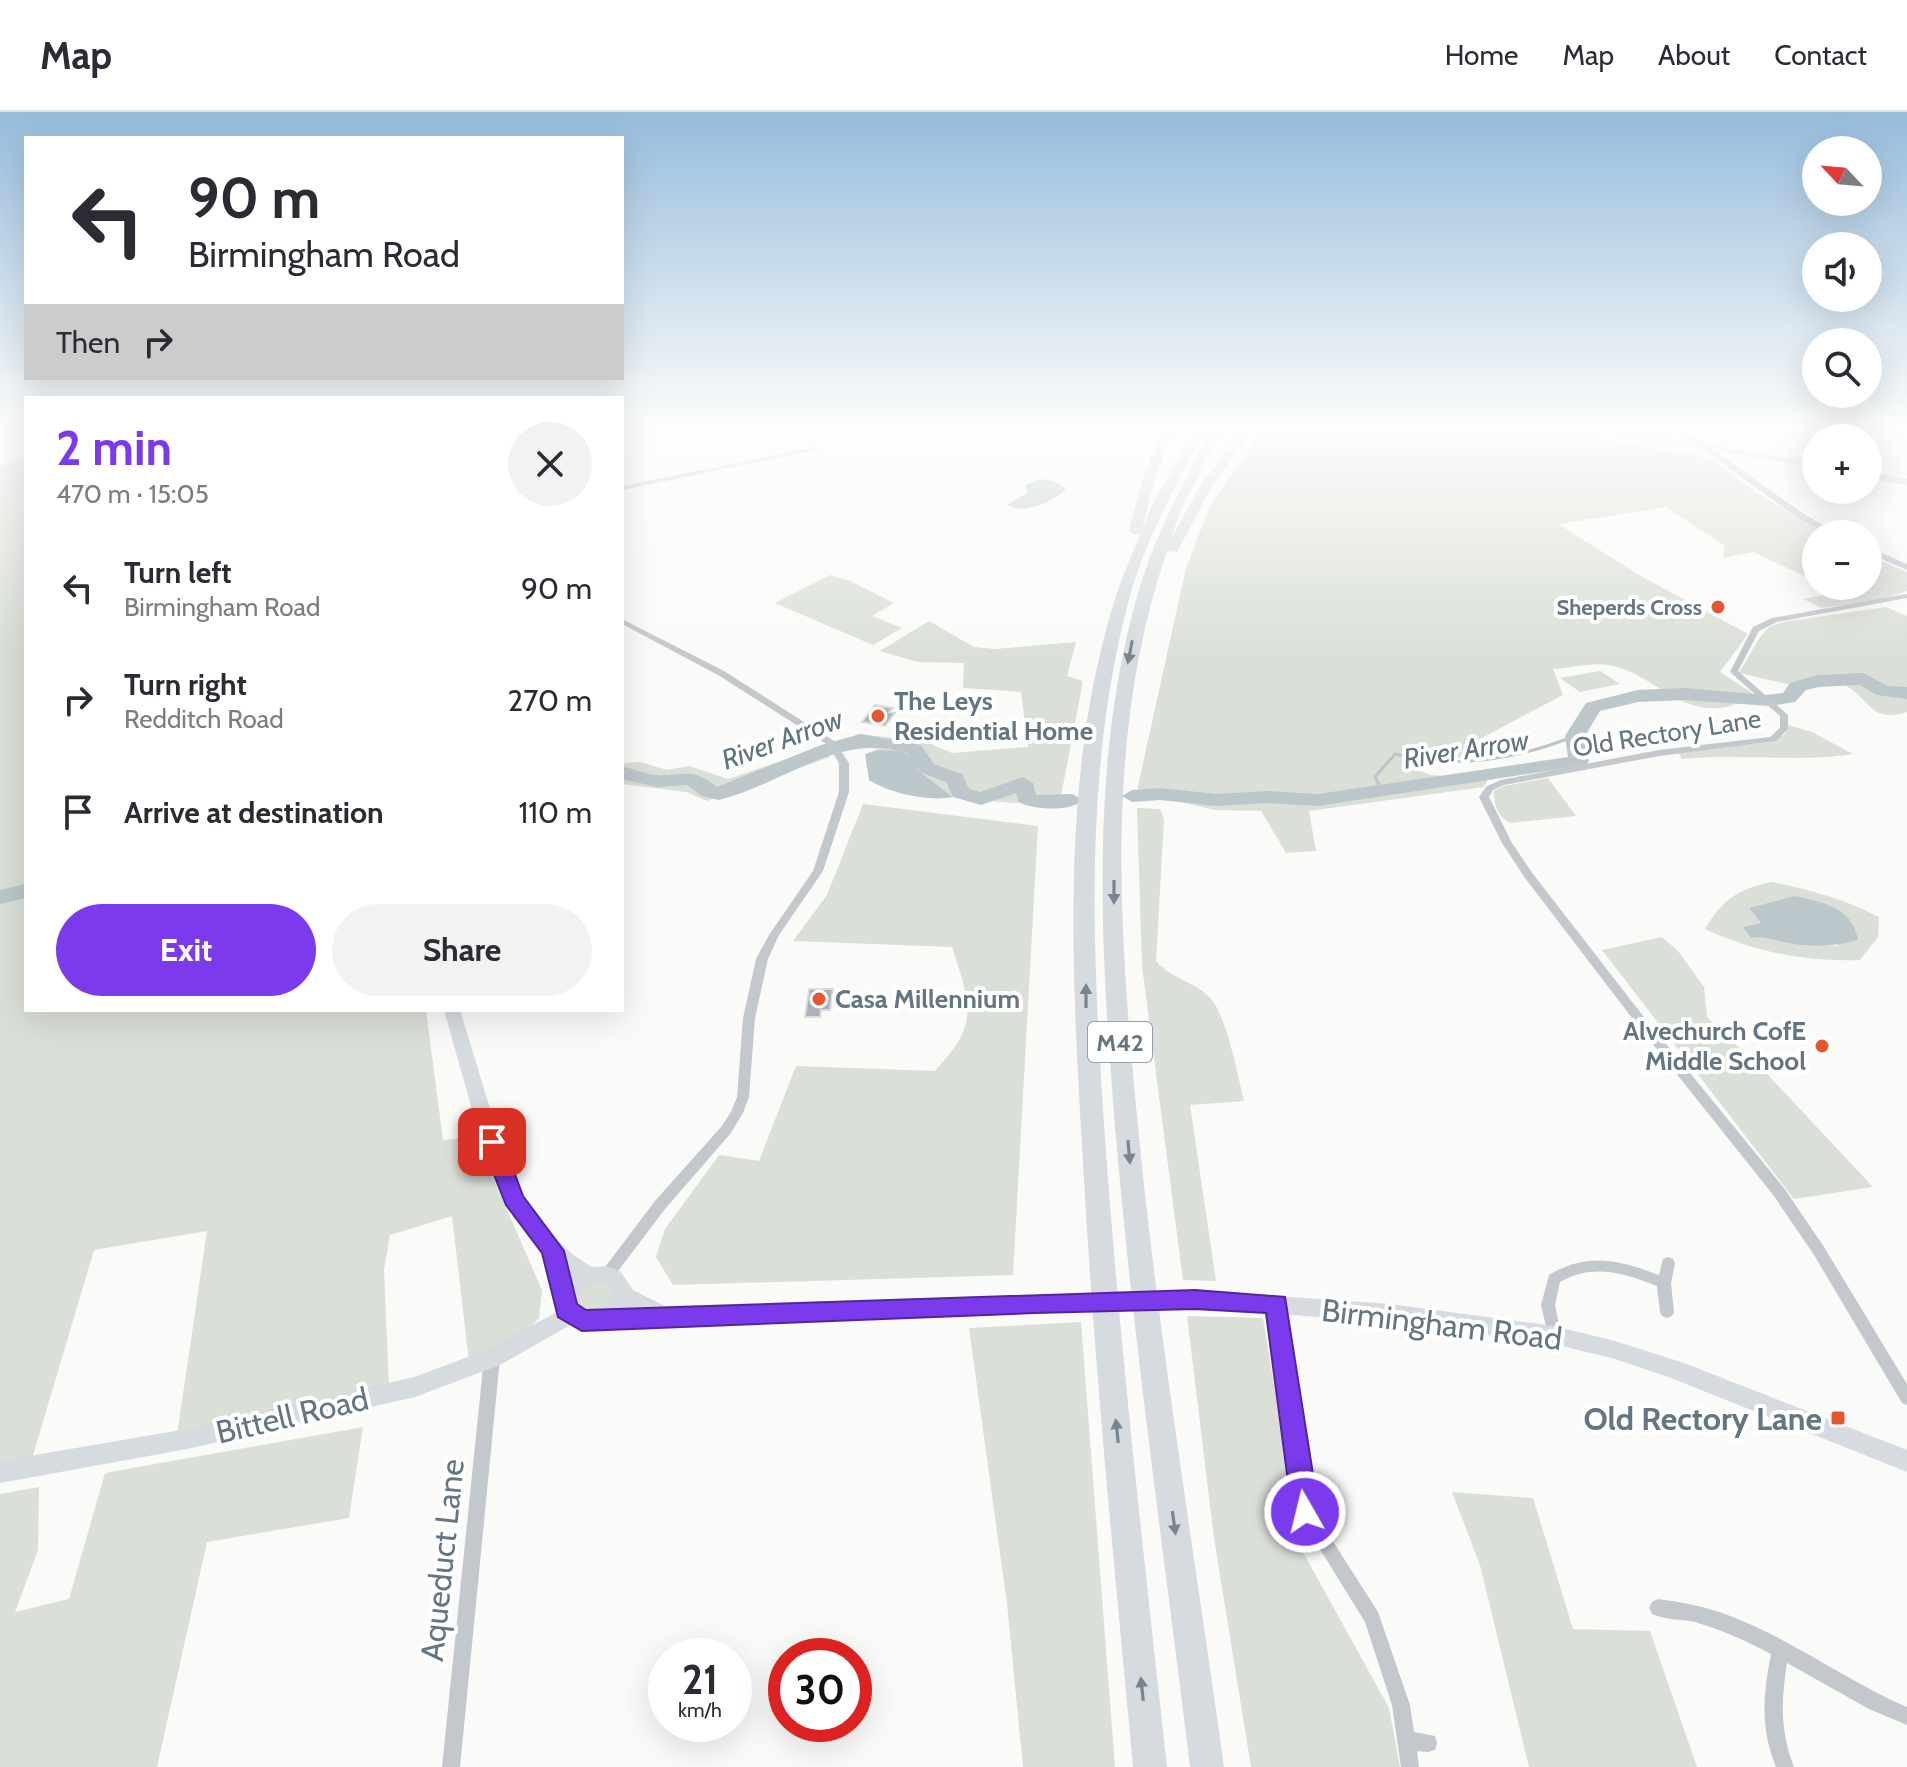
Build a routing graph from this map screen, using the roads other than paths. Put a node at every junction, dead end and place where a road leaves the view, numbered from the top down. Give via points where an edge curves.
1 (1142, 502) edge
2 (1159, 502) edge
3 (1177, 502) edge
4 (1198, 502) edge
5 (1781, 502) edge
6 (1808, 520) edge
7 (1135, 555) junction
8 (1882, 556) edge
9 (1907, 567) edge
10 (1907, 596) edge
11 (1141, 605) junction
12 (624, 622) edge
13 (453, 1012) edge
14 (552, 1251) junction
15 (1668, 1263) dead end
16 (598, 1275) junction
17 (1664, 1283) junction
18 (623, 1295) junction
19 (1277, 1304) junction
20 (568, 1308) junction
21 (1667, 1312) dead end
22 (604, 1317) junction
23 (667, 1317) junction
24 (1554, 1335) junction
25 (492, 1358) junction
26 (1907, 1398) edge
27 (1907, 1461) edge
28 (0, 1472) edge
29 (1658, 1608) dead end
30 (1781, 1649) junction
31 (1907, 1716) edge
32 (1406, 1740) junction
33 (1428, 1743) dead end
34 (451, 1767) edge
35 (1150, 1767) edge
36 (1207, 1767) edge
37 (1410, 1767) edge
38 (1785, 1767) edge

1 - 7 highway, M42
2 - 7 highway, M42
3 - 11 highway, M42
4 - 11 highway, M42
5 - 6 street
35 -> 7 highway, M42 via 1101,1270 1086,1023 1089,782 1110,640
8 - 9 street
10 - 26 street, Old Rectory Lane via 1775,620 1756,629 1734,672 1784,715 1784,729 1773,739 1659,753 1501,783 1484,797 1529,876 1779,1192
11 -> 36 highway, M42 via 1123,690 1116,782 1115,960 1140,1269
12 - 16 street via 721,673 835,747 844,763 844,792 811,884 767,948 755,980 737,1113
13 - 14 main road via 514,1199
14 - 16 main road
14 - 20 main road
15 - 17 street
16 - 18 main road via 618,1281
16 - 20 main road via 570,1288
17 - 21 street
17 - 24 street via 1593,1264 1569,1268 1554,1279 1548,1305
18 - 22 main road via 618,1307
18 - 23 main road, Birmingham Road
19 - 23 main road, Birmingham Road via 1195,1299
19 - 24 main road, Birmingham Road
19 - 32 street via 1305,1512 1372,1618 1401,1705
20 - 22 main road via 582,1320
20 - 25 main road, Bittell Road
22 - 23 main road, Birmingham Road
24 - 27 main road, Birmingham Road via 1676,1370
25 - 28 main road, Bittell Road via 366,1399 187,1439
25 - 34 street, Aqueduct Lane
29 - 30 street via 1687,1609
30 - 31 street
30 - 38 street via 1770,1711
32 - 33 street
32 - 37 street

